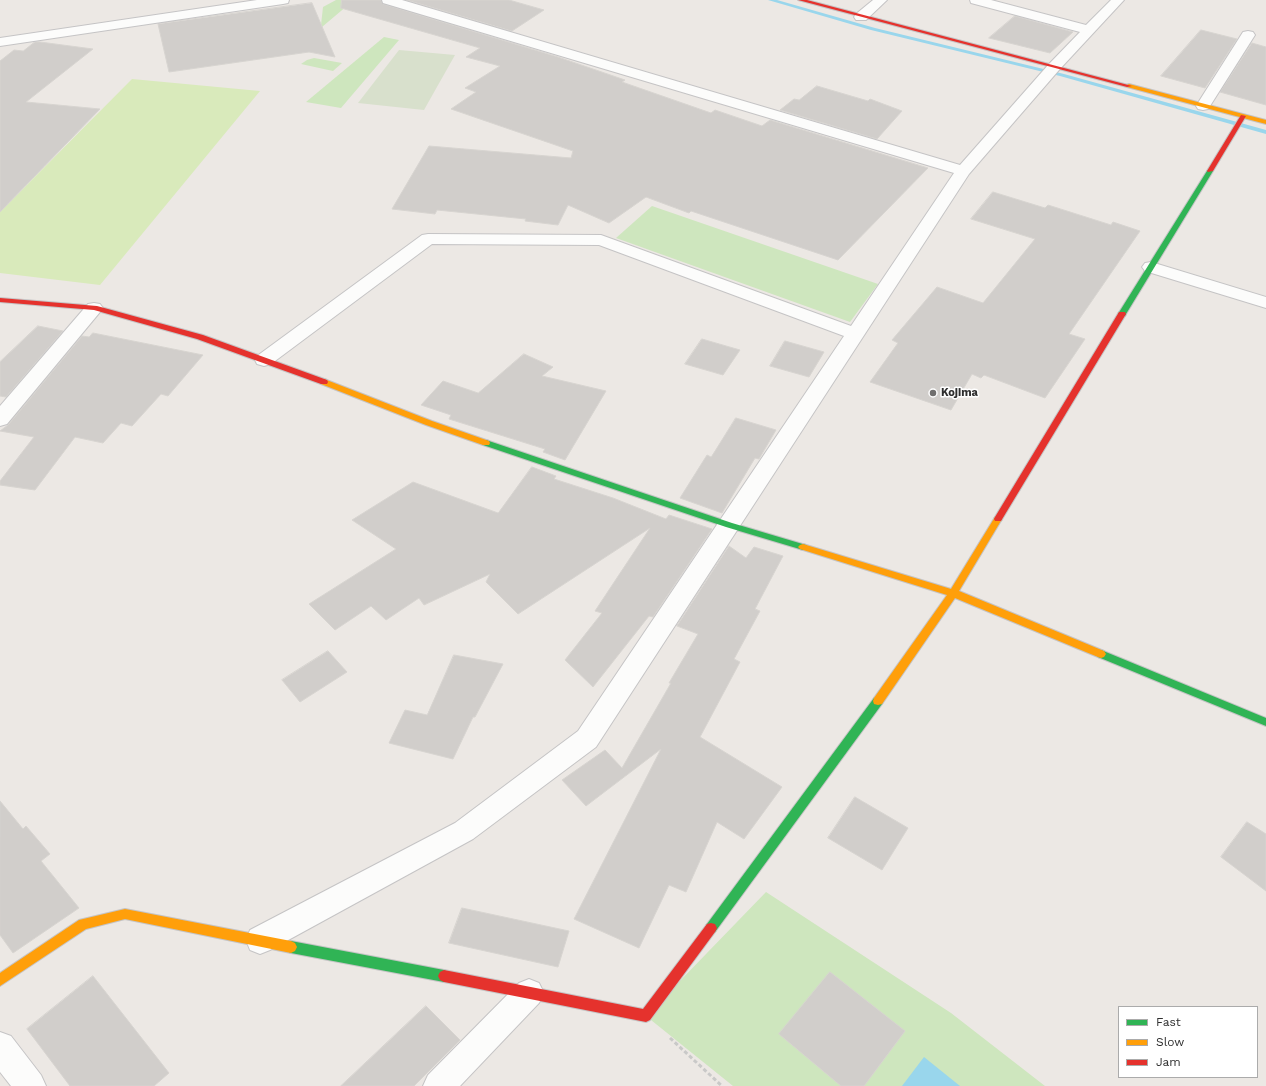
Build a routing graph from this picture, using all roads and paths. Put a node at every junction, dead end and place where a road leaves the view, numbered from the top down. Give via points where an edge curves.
1 (283, 0) edge
2 (388, 0) edge
3 (801, 0) edge
4 (881, 0) edge
5 (976, 0) edge
6 (1118, 0) edge
7 (861, 17) junction
8 (1089, 30) junction
9 (1248, 35) dead end
10 (0, 42) edge
11 (1054, 67) junction
12 (1203, 106) junction
13 (1244, 116) junction
14 (1266, 122) edge
15 (963, 171) junction
16 (1151, 267) junction
17 (0, 300) edge
18 (1266, 303) edge
19 (94, 308) junction
20 (856, 334) junction
21 (264, 360) junction
22 (0, 419) edge
23 (729, 525) junction
24 (952, 593) junction
25 (1266, 722) edge
26 (260, 940) junction
27 (0, 980) edge
28 (529, 993) junction
29 (646, 1016) junction
30 (0, 1047) edge
31 (30, 1086) edge
32 (439, 1086) edge
33 (722, 1086) edge

1 - 10 street
2 - 15 street
3 - 7 street
4 - 7 street
5 - 8 street
6 - 8 street
7 - 11 street
8 - 11 street
9 - 12 street
11 - 12 street
11 - 15 street
12 - 13 street
13 - 14 street
13 - 16 street
15 - 20 street
16 - 18 street
16 - 24 street
17 - 19 street
19 - 21 street via 200,337
19 - 22 street
20 - 21 street via 601,240 428,239
20 - 23 street
21 - 23 street via 429,423
23 - 24 street
23 - 26 street via 587,739 464,831
24 - 25 street
24 - 29 street via 859,729
26 - 27 street via 125,914 83,924
26 - 28 street
28 - 29 street
28 - 32 street
29 - 33 path
30 - 31 street

